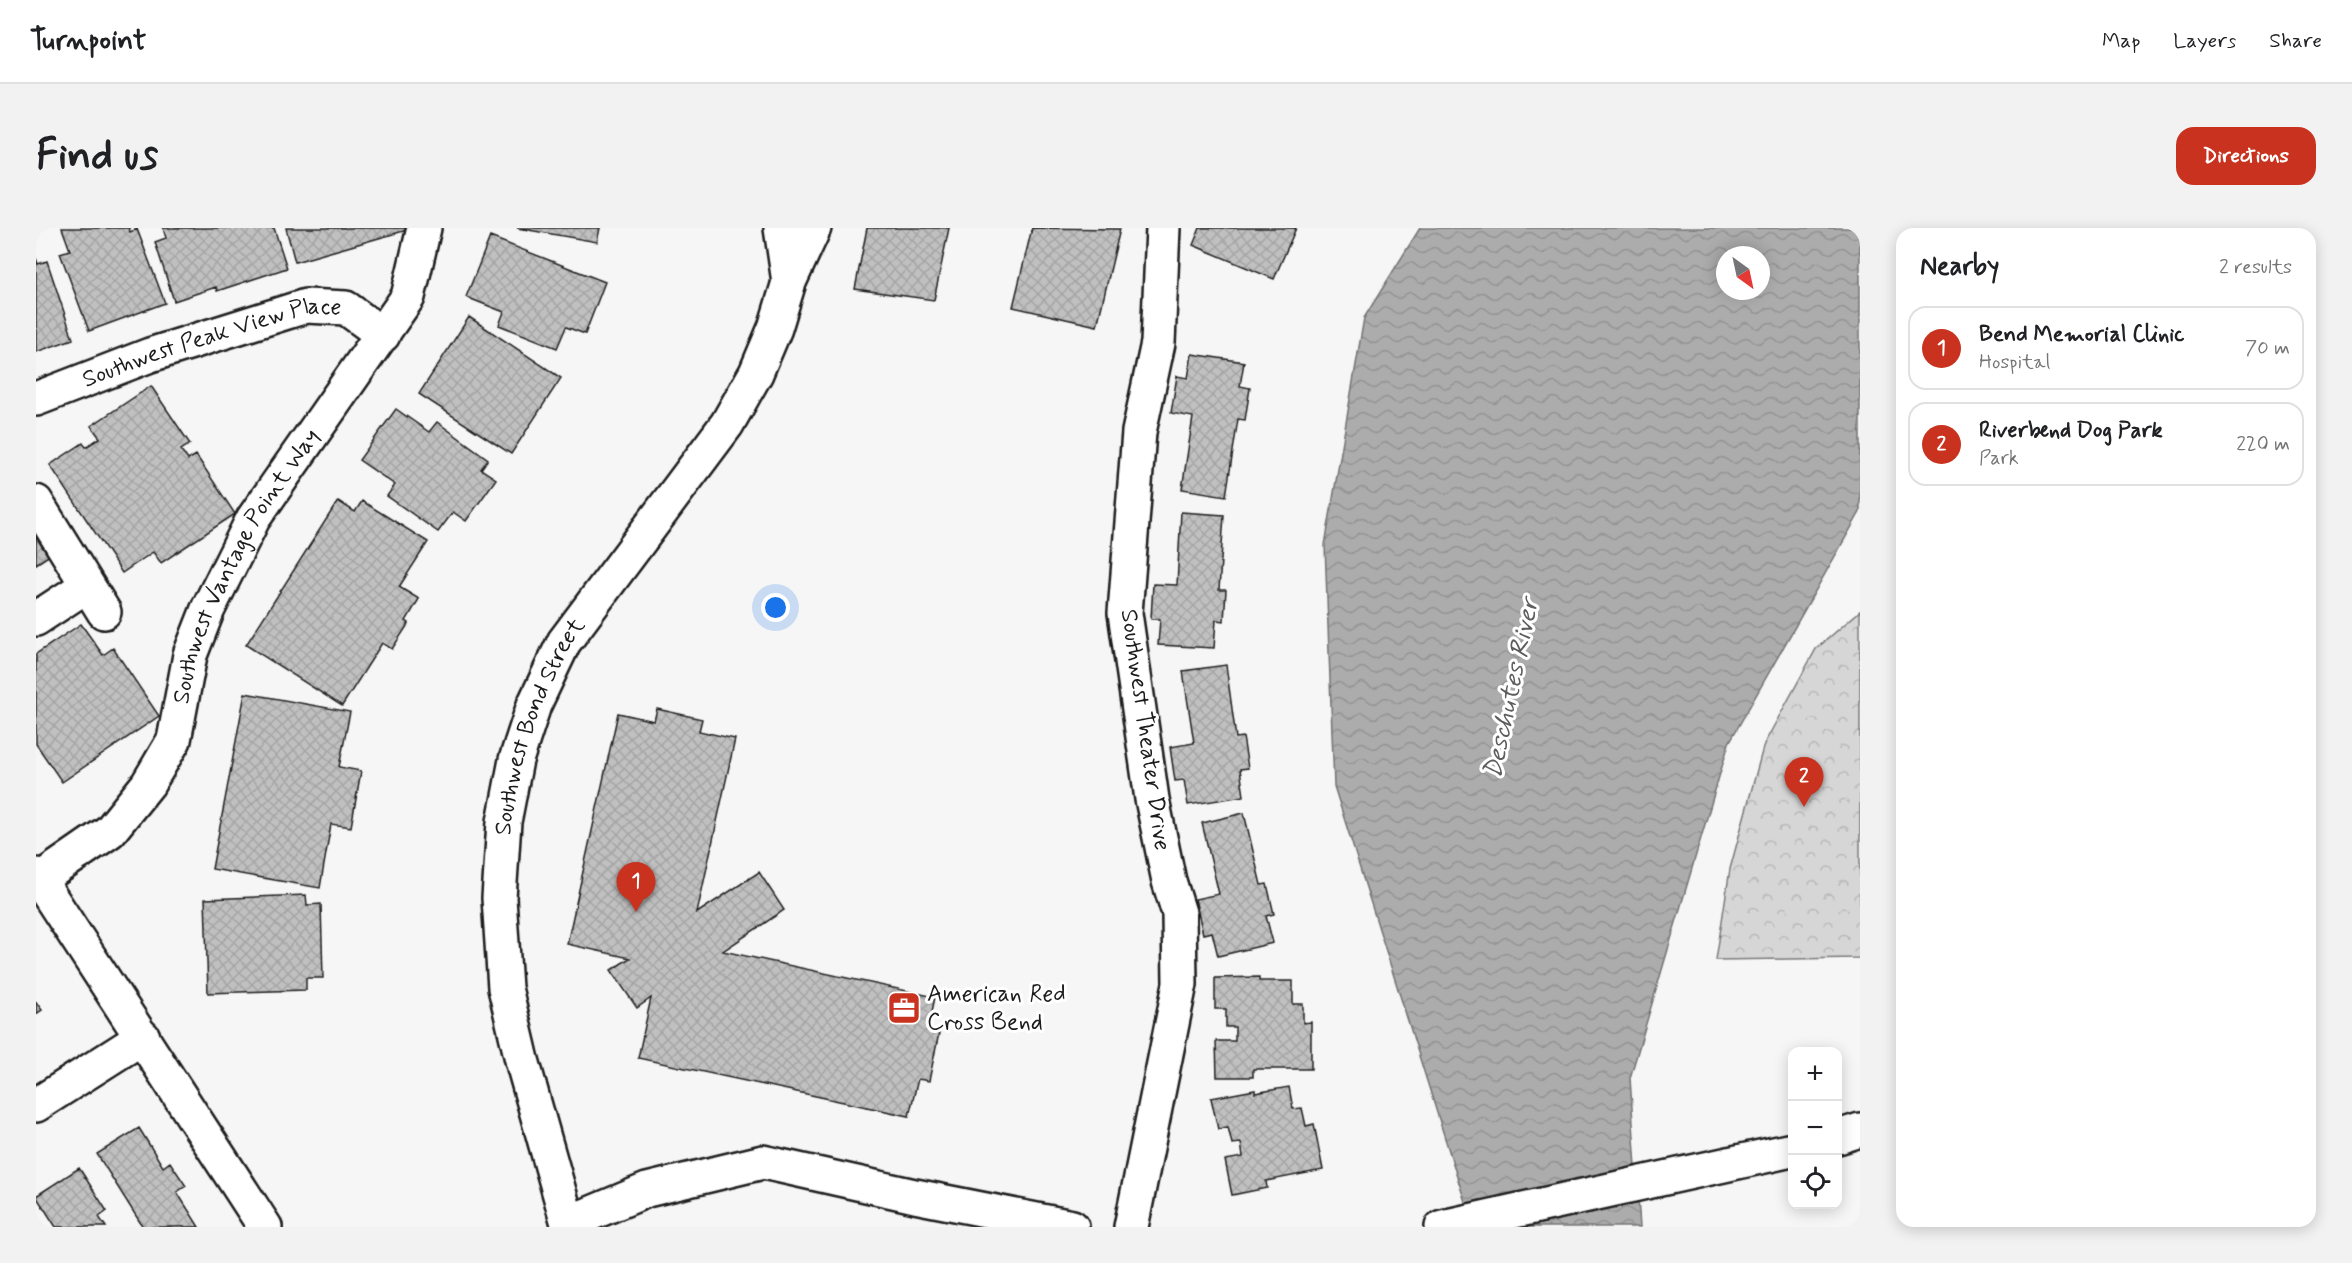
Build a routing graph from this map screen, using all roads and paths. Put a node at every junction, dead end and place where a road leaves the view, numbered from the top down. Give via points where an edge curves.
1 (424, 228) edge
2 (781, 228) edge
3 (814, 228) edge
4 (1163, 228) edge
5 (789, 282) junction
6 (383, 335) junction
7 (36, 399) edge
8 (36, 502) edge
9 (36, 619) edge
10 (38, 878) edge
11 (142, 1037) junction
12 (36, 1105) edge
13 (1860, 1130) edge
14 (1842, 1136) edge
15 (1788, 1151) edge
16 (569, 1225) edge
17 (265, 1227) edge
18 (1072, 1227) edge
19 (1131, 1227) edge
20 (1442, 1227) edge

1 - 6 street, Southwest Vantage Point Way via 408,297
2 - 5 street, Southwest Bond Street
3 - 5 street, Southwest Bond Street
4 - 19 street, Southwest Theater Drive via 1158,343 1139,432 1125,613 1152,799 1179,913 1180,984
5 - 16 street, Southwest Bond Street via 756,373 727,424 564,642 534,705 516,760 504,822 499,898 505,988
6 - 7 street, Southwest Peak View Place via 346,308 306,306 150,355
6 - 10 street, Southwest Vantage Point Way via 254,519 208,609 190,656 174,740 148,784 110,831
8 - 9 street via 95,599
10 - 11 street
11 - 12 street
11 - 17 street
13 - 14 street
15 - 20 street
16 - 18 street via 647,1190 763,1162

